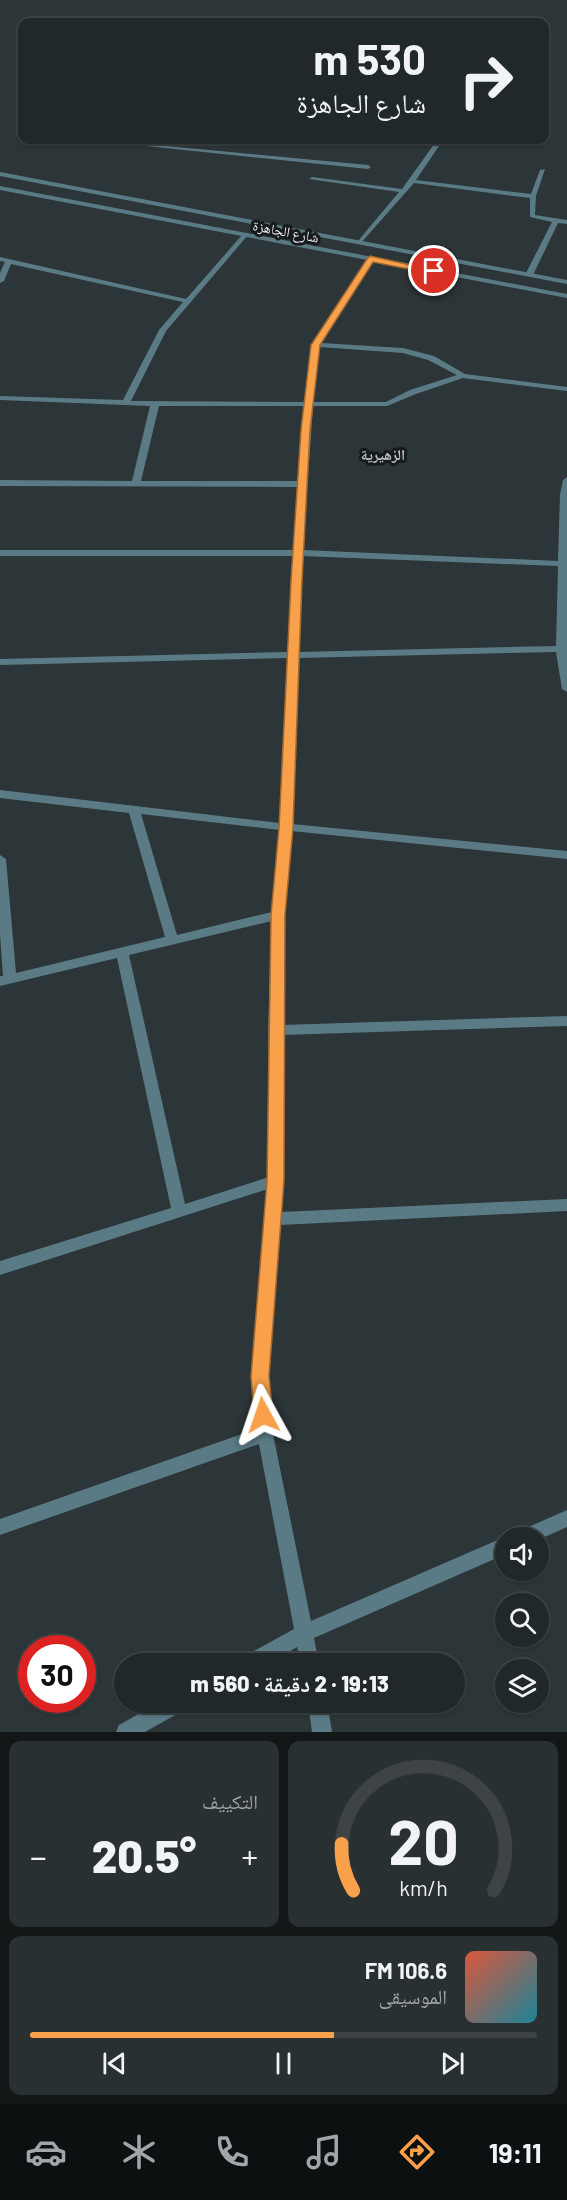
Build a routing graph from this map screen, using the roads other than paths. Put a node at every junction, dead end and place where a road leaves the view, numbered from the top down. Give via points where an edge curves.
1 (136, 144) edge
2 (186, 144) edge
3 (437, 144) edge
4 (181, 148) junction
5 (369, 167) dead end
6 (543, 170) dead end
7 (0, 174) edge
8 (312, 179) dead end
9 (412, 181) junction
10 (0, 188) edge
11 (402, 191) junction
12 (532, 196) junction
13 (556, 221) junction
14 (567, 222) edge
15 (245, 235) junction
16 (360, 242) junction
17 (0, 259) edge
18 (370, 259) junction
19 (9, 261) junction
20 (529, 274) junction
21 (0, 281) edge
22 (567, 282) edge
23 (519, 288) junction
24 (567, 296) edge
25 (186, 301) junction
26 (316, 345) junction
27 (463, 376) junction
28 (567, 389) edge
29 (0, 398) edge
30 (126, 402) junction
31 (155, 404) junction
32 (309, 405) junction
33 (567, 480) edge
34 (136, 482) junction
35 (0, 483) edge
36 (303, 484) junction
37 (566, 495) edge
38 (0, 553) edge
39 (298, 553) junction
40 (565, 564) edge
41 (564, 649) edge
42 (293, 655) junction
43 (0, 662) edge
44 (567, 689) edge
45 (0, 794) edge
46 (134, 811) junction
47 (286, 828) junction
48 (567, 855) edge
49 (0, 859) edge
50 (278, 915) junction
51 (172, 940) junction
52 (122, 952) junction
53 (5, 980) edge
54 (567, 1021) edge
55 (275, 1030) junction
56 (276, 1181) junction
57 (567, 1205) edge
58 (179, 1210) junction
59 (271, 1219) junction
60 (0, 1268) edge
61 (265, 1434) junction
62 (567, 1518) edge
63 (0, 1527) edge
64 (547, 1527) edge
65 (495, 1550) edge
66 (304, 1633) junction
67 (269, 1653) edge
68 (308, 1653) edge
69 (160, 1713) edge
70 (319, 1713) edge
71 (126, 1732) edge
72 (322, 1732) edge

1 - 4 street
2 - 4 street
3 - 9 street
4 - 5 street
6 - 12 street
7 - 16 street, شارع الجاهزة
8 - 11 street
9 - 11 street
9 - 12 street
10 - 15 street, شارع الجاهزة
11 - 16 street
12 - 13 street via 532,216
13 - 14 street
13 - 20 street
15 - 18 street, شارع الجاهزة
15 - 25 street
16 - 20 street, شارع الجاهزة
17 - 19 street
18 - 23 street, شارع الجاهزة
18 - 26 street
19 - 21 street
19 - 25 street
20 - 22 street, شارع الجاهزة
20 - 23 street
23 - 24 street, شارع الجاهزة
25 - 30 street via 163,330
26 - 27 street via 406,352 431,359
26 - 32 street
27 - 28 street
27 - 32 street via 387,404
29 - 30 street
30 - 31 street
31 - 32 street
31 - 34 street
32 - 36 street
33 - 37 street
34 - 35 street
34 - 36 street
36 - 39 street
37 - 40 street
38 - 39 street
39 - 40 street
39 - 42 street
40 - 41 street
41 - 42 street
41 - 44 street
42 - 43 street
42 - 47 street
45 - 46 street
46 - 47 street
46 - 51 street
47 - 48 street
47 - 50 street
49 - 53 street
50 - 51 street
50 - 55 street
51 - 52 street
52 - 53 street
52 - 58 street
54 - 55 street
55 - 56 street
56 - 58 street
56 - 59 street
57 - 59 street
58 - 60 street
59 - 61 street via 260,1376
61 - 63 street
61 - 66 street
62 - 64 street
65 - 66 street
66 - 67 street
66 - 68 street
69 - 71 street
70 - 72 street

